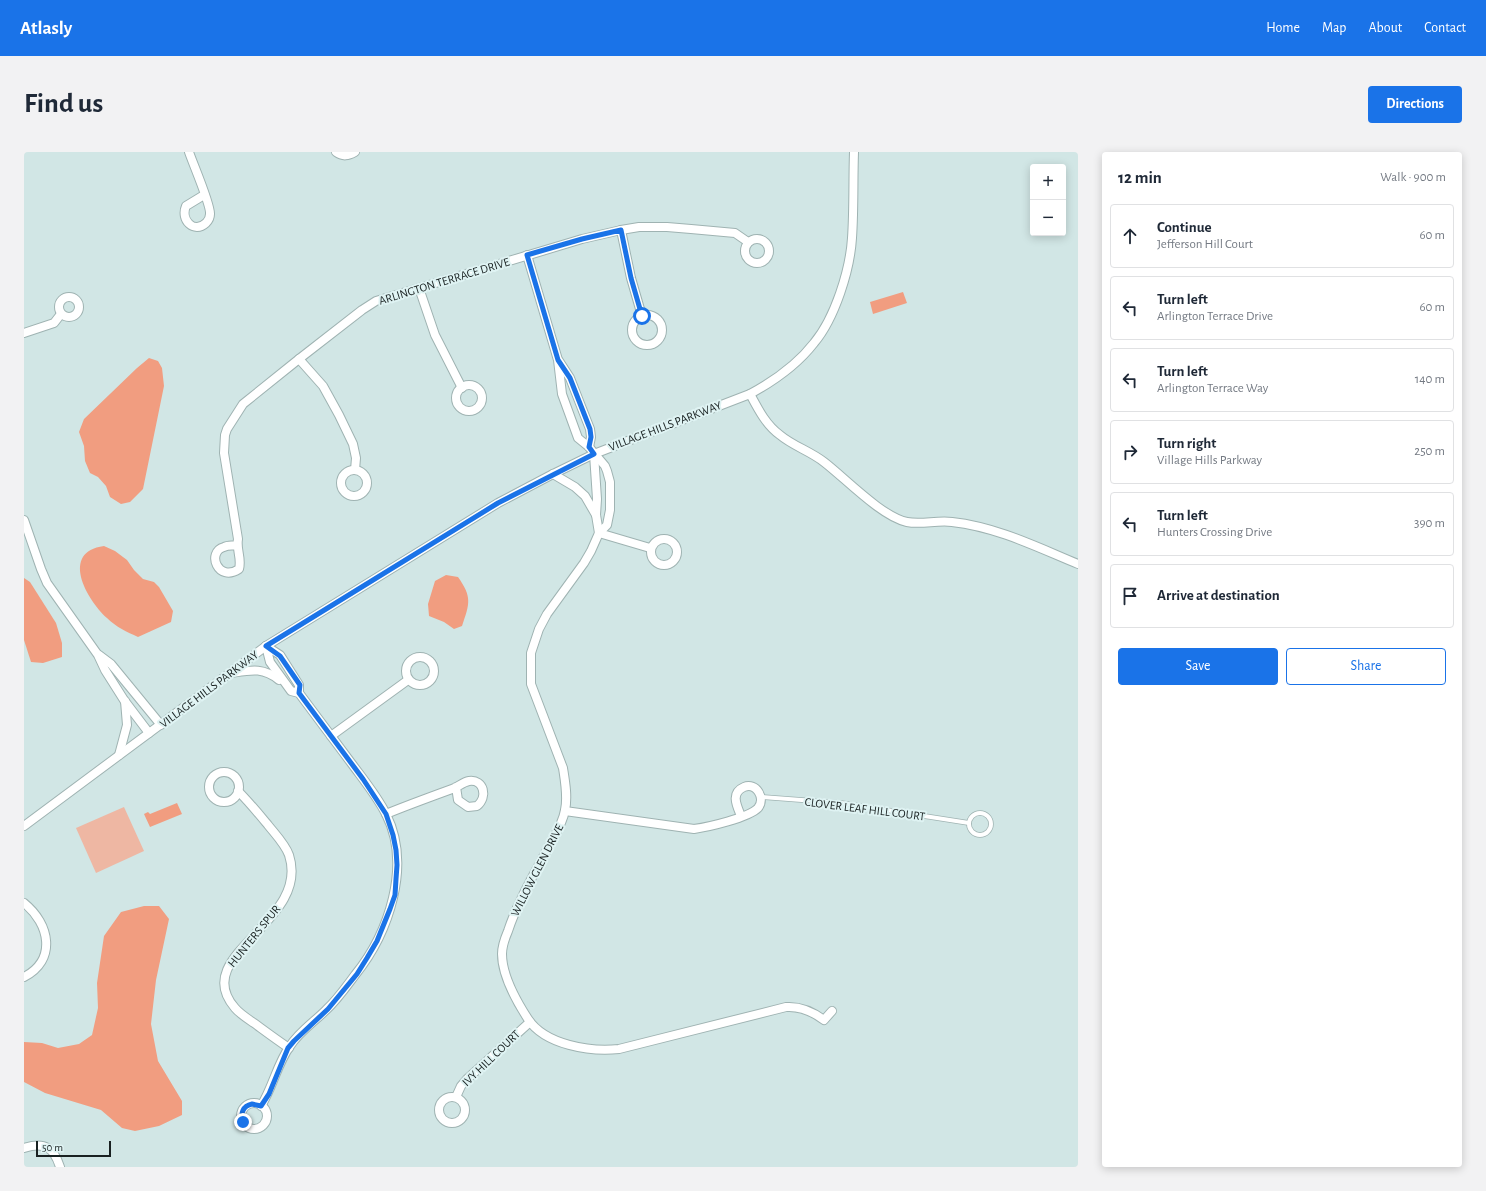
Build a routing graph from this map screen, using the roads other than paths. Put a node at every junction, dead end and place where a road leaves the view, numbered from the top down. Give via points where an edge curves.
1 (189, 152) edge
2 (336, 152) edge
3 (355, 152) edge
4 (854, 152) edge
5 (204, 195) junction
6 (621, 230) junction
7 (748, 242) dead end
8 (527, 255) junction
9 (419, 288) junction
10 (61, 314) dead end
11 (642, 316) dead end
12 (24, 333) edge
13 (299, 359) junction
14 (558, 360) junction
15 (462, 388) dead end
16 (750, 394) junction
17 (592, 450) junction
18 (355, 470) dead end
19 (553, 474) junction
20 (596, 516) junction
21 (24, 520) edge
22 (599, 533) junction
23 (237, 545) dead end
24 (650, 548) dead end
25 (1078, 564) edge
26 (266, 646) junction
27 (98, 655) junction
28 (229, 673) junction
29 (408, 680) dead end
30 (286, 685) junction
31 (299, 693) junction
32 (124, 700) junction
33 (160, 725) junction
34 (149, 733) junction
35 (332, 736) junction
36 (119, 755) junction
37 (459, 785) dead end
38 (238, 792) dead end
39 (761, 797) junction
40 (565, 811) junction
41 (386, 814) junction
42 (741, 816) junction
43 (969, 823) junction
44 (24, 826) edge
45 (24, 903) edge
46 (24, 977) edge
47 (832, 1011) dead end
48 (530, 1022) junction
49 (288, 1048) junction
50 (456, 1097) dead end
51 (261, 1106) dead end
52 (24, 1148) edge
53 (60, 1167) edge

1 - 5 street
2 - 3 street via 346,156
4 - 16 street, VILLAGE HILLS PARKWAY via 852,239 844,283 826,325 815,343 785,372
5 - 5 street via 209,209 209,219 202,225 191,225 185,218 184,210
6 - 7 street, ARLINGTON TERRACE DRIVE via 667,227 735,233
6 - 8 street, ARLINGTON TERRACE DRIVE
6 - 11 street
8 - 9 street, ARLINGTON TERRACE DRIVE
8 - 14 street
9 - 13 street, ARLINGTON TERRACE DRIVE via 376,301
9 - 15 street via 435,335
10 - 12 street via 54,323
13 - 18 street via 323,386 339,415 353,444
13 - 23 street, ARLINGTON TERRACE DRIVE via 243,404 226,429 224,453
14 - 17 street via 570,378 590,429
14 - 17 street, WILLOW GLEN DRIVE via 560,384 578,438
16 - 17 street, VILLAGE HILLS PARKWAY
16 - 25 street via 765,420 779,435 823,461 895,517 907,522 952,522 999,531
17 - 19 street, VILLAGE HILLS PARKWAY
17 - 20 street
17 - 22 street, WILLOW GLEN DRIVE via 606,466 610,482 607,525
19 - 20 street via 586,496
19 - 26 street, VILLAGE HILLS PARKWAY via 498,503
20 - 22 street
21 - 27 street via 48,582
22 - 24 street
22 - 40 street, WILLOW GLEN DRIVE via 584,562 544,619 531,653 531,684 563,768
26 - 28 street, VILLAGE HILLS PARKWAY
26 - 30 street via 270,662
26 - 31 street via 280,656 300,685
27 - 32 street via 104,670
27 - 33 street via 112,664
28 - 30 street via 257,670 271,673
28 - 33 street, VILLAGE HILLS PARKWAY
29 - 35 street
30 - 31 street via 291,691
31 - 35 street
32 - 34 street
32 - 36 street via 127,725
33 - 34 street, VILLAGE HILLS PARKWAY
34 - 36 street, VILLAGE HILLS PARKWAY
35 - 41 street
36 - 44 street, VILLAGE HILLS PARKWAY
37 - 41 street
38 - 49 street, HUNTERS SPUR via 249,801 281,842 288,853 291,874 290,885 280,905 229,964 224,984 235,1008
39 - 42 street via 756,810
39 - 42 street via 752,787 747,786 738,791 735,800
39 - 43 lane, CLOVER LEAF HILL COURT via 841,803
40 - 42 street via 686,829 713,826
40 - 48 street, WILLOW GLEN DRIVE via 558,831 517,904 504,940 504,969 512,991
41 - 49 street via 393,835 397,865 395,895 385,923 357,974 328,1009
43 - 43 lane, CLOVER LEAF HILL COURT via 972,831 978,834 987,831 990,825 989,818 980,813 973,815
45 - 46 street via 43,927 47,947 40,964
47 - 48 street, WILLOW GLEN DRIVE via 824,1020 797,1006 786,1007 603,1051 588,1050 561,1042 537,1029
48 - 50 street, IVY HILL COURT via 467,1079
49 - 51 street via 269,1094
52 - 53 street via 33,1145 45,1147 56,1155

